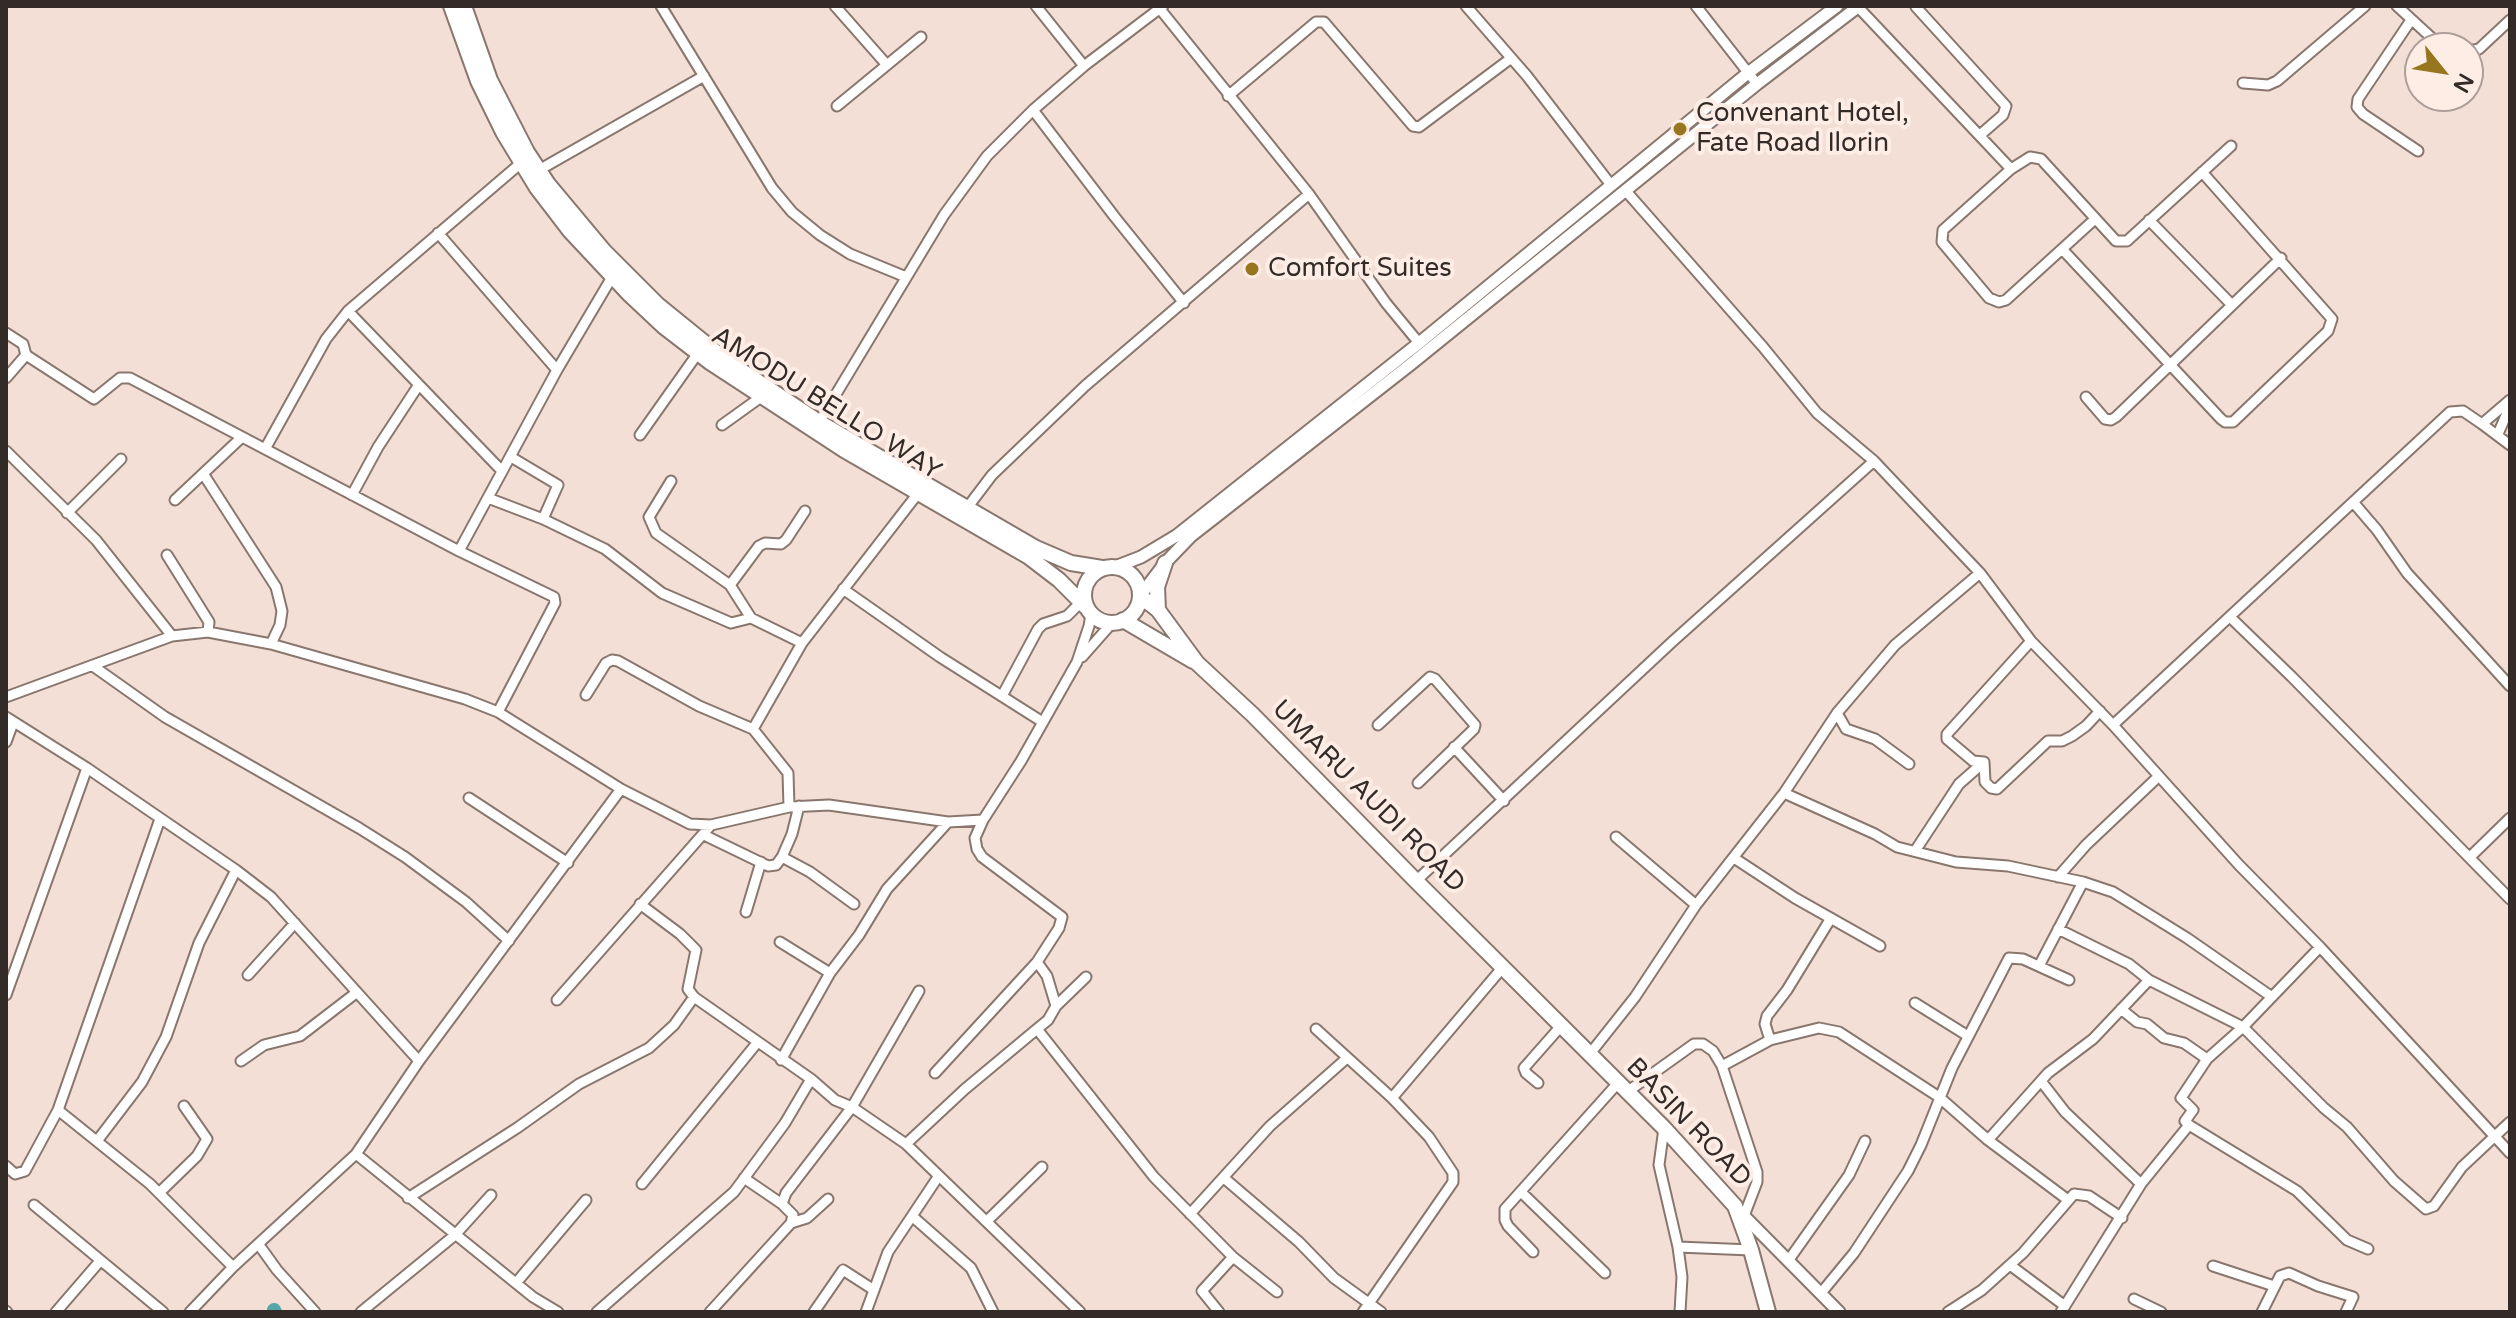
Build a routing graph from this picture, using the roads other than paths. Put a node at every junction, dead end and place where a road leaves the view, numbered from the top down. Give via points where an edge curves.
1 (451, 6) edge
2 (464, 6) edge
3 (661, 6) edge
4 (835, 6) edge
5 (1036, 6) edge
6 (1466, 6) edge
7 (1696, 6) edge
8 (1837, 6) edge
9 (1858, 6) edge
10 (1916, 6) edge
11 (2365, 6) edge
12 (2397, 6) edge
13 (1162, 7) edge
14 (2411, 20) junction
15 (2510, 20) edge
16 (2427, 32) edge
17 (921, 37) dead end
18 (2484, 44) edge
19 (1510, 59) junction
20 (887, 65) junction
21 (1084, 66) junction
22 (1748, 73) junction
23 (704, 76) junction
24 (2243, 83) dead end
25 (1757, 84) junction
26 (1228, 96) junction
27 (837, 106) dead end
28 (1033, 110) junction
29 (1980, 135) junction
30 (2231, 146) dead end
31 (2418, 151) dead end
32 (521, 163) junction
33 (2011, 169) junction
34 (539, 170) junction
35 (2202, 172) junction
36 (1611, 185) junction
37 (1625, 190) junction
38 (1309, 194) junction
39 (2095, 219) junction
40 (2149, 220) junction
41 (438, 233) junction
42 (2062, 249) junction
43 (2281, 258) junction
44 (612, 277) junction
45 (906, 277) junction
46 (1184, 303) junction
47 (2232, 305) junction
48 (348, 311) junction
49 (6, 333) edge
50 (1419, 343) junction
51 (698, 353) junction
52 (26, 355) junction
53 (2171, 364) junction
54 (557, 370) junction
55 (6, 378) edge
56 (418, 386) junction
57 (761, 397) junction
58 (2086, 397) dead end
59 (2510, 400) edge
60 (2510, 406) edge
61 (2482, 424) junction
62 (722, 425) dead end
63 (817, 427) junction
64 (2498, 434) junction
65 (640, 435) dead end
66 (242, 437) junction
67 (2510, 445) edge
68 (265, 449) junction
69 (6, 451) edge
70 (511, 457) junction
71 (121, 459) dead end
72 (1874, 461) junction
73 (502, 471) junction
74 (204, 475) junction
75 (671, 481) dead end
76 (919, 492) junction
77 (352, 495) junction
78 (488, 498) junction
79 (175, 500) dead end
80 (2353, 502) junction
81 (967, 508) junction
82 (805, 511) dead end
83 (67, 513) junction
84 (543, 519) junction
85 (459, 551) junction
86 (167, 555) dead end
87 (1165, 563) junction
88 (1109, 568) junction
89 (1980, 573) junction
90 (730, 585) junction
91 (843, 589) junction
92 (1140, 596) junction
93 (1086, 607) junction
94 (1158, 610) junction
95 (2230, 617) junction
96 (751, 618) junction
97 (1118, 622) junction
98 (208, 632) junction
99 (172, 636) junction
100 (2031, 641) junction
101 (802, 643) junction
102 (271, 644) junction
103 (1077, 662) junction
104 (1197, 663) junction
105 (93, 666) junction
106 (2510, 686) edge
107 (586, 695) dead end
108 (1002, 696) junction
109 (6, 697) edge
110 (2100, 711) junction
111 (498, 712) junction
112 (1837, 713) junction
113 (9, 720) edge
114 (1041, 721) junction
115 (1378, 725) dead end
116 (2113, 725) junction
117 (753, 729) junction
118 (6, 742) edge
119 (1454, 747) junction
120 (1984, 762) junction
121 (1909, 764) dead end
122 (87, 768) junction
123 (2159, 776) junction
124 (1418, 783) dead end
125 (621, 789) junction
126 (1784, 793) junction
127 (469, 798) dead end
128 (1504, 801) junction
129 (794, 806) junction
130 (2510, 818) edge
131 (160, 819) junction
132 (983, 820) junction
133 (948, 822) junction
134 (711, 825) junction
135 (704, 835) junction
136 (1616, 837) dead end
137 (1915, 851) junction
138 (782, 857) junction
139 (2470, 857) junction
140 (1734, 858) junction
141 (761, 862) junction
142 (568, 863) junction
143 (236, 870) junction
144 (2058, 877) junction
145 (1416, 881) junction
146 (2083, 882) junction
147 (2510, 899) edge
148 (640, 904) junction
149 (854, 904) dead end
150 (1696, 905) junction
151 (746, 912) dead end
152 (1831, 918) junction
153 (295, 923) junction
154 (2058, 929) junction
155 (509, 941) junction
156 (780, 942) dead end
157 (1880, 946) dead end
158 (2320, 947) junction
159 (1037, 962) junction
160 (2039, 966) junction
161 (1503, 967) junction
162 (830, 973) junction
163 (248, 975) dead end
164 (1086, 977) dead end
165 (2069, 980) dead end
166 (2149, 980) junction
167 (919, 991) dead end
168 (356, 993) junction
169 (6, 995) edge
170 (694, 997) junction
171 (2272, 997) junction
172 (557, 1000) dead end
173 (1915, 1003) dead end
174 (1056, 1006) junction
175 (2121, 1009) junction
176 (1561, 1026) junction
177 (2243, 1027) junction
178 (1037, 1029) junction
179 (1316, 1029) dead end
180 (1968, 1036) junction
181 (1770, 1040) junction
182 (757, 1043) junction
183 (1589, 1055) junction
184 (1347, 1058) junction
185 (2207, 1059) junction
186 (781, 1060) junction
187 (241, 1061) dead end
188 (419, 1061) junction
189 (1722, 1066) junction
190 (935, 1073) dead end
191 (811, 1079) junction
192 (2041, 1081) junction
193 (1538, 1083) dead end
194 (1622, 1088) junction
195 (1939, 1097) junction
196 (1392, 1098) junction
197 (184, 1106) dead end
198 (852, 1107) junction
199 (58, 1110) junction
200 (2510, 1122) edge
201 (2189, 1125) junction
202 (1664, 1128) junction
203 (2494, 1134) junction
204 (1988, 1140) junction
205 (97, 1141) junction
206 (1865, 1141) dead end
207 (906, 1144) junction
208 (2510, 1153) edge
209 (356, 1154) junction
210 (6, 1166) edge
211 (1042, 1167) dead end
212 (938, 1177) junction
213 (744, 1178) junction
214 (1224, 1178) junction
215 (642, 1184) dead end
216 (2141, 1184) junction
217 (1521, 1192) junction
218 (159, 1193) junction
219 (491, 1195) dead end
220 (408, 1198) junction
221 (828, 1199) dead end
222 (586, 1200) dead end
223 (2068, 1200) junction
224 (782, 1204) junction
225 (34, 1205) dead end
226 (1739, 1211) junction
227 (1190, 1214) junction
228 (912, 1216) junction
229 (2122, 1218) junction
230 (987, 1221) junction
231 (791, 1223) junction
232 (455, 1235) junction
233 (259, 1245) junction
234 (1678, 1247) junction
235 (2368, 1249) dead end
236 (1751, 1250) junction
237 (1533, 1252) dead end
238 (1233, 1257) junction
239 (100, 1261) junction
240 (1788, 1261) junction
241 (2010, 1265) junction
242 (2213, 1266) dead end
243 (233, 1267) junction
244 (1605, 1273) dead end
245 (516, 1283) junction
246 (2274, 1286) junction
247 (874, 1290) junction
248 (1277, 1292) dead end
249 (1821, 1293) junction
250 (2134, 1299) dead end
251 (1366, 1308) edge
252 (2063, 1309) edge
253 (56, 1312) edge
254 (163, 1312) edge
255 (190, 1312) edge
256 (315, 1312) edge
257 (361, 1312) edge
258 (558, 1312) edge
259 (597, 1312) edge
260 (710, 1312) edge
261 (814, 1312) edge
262 (866, 1312) edge
263 (993, 1312) edge
264 (1080, 1312) edge
265 (1219, 1312) edge
266 (1381, 1312) edge
267 (1680, 1312) edge
268 (1768, 1312) edge
269 (1839, 1312) edge
270 (1948, 1312) edge
271 (2161, 1312) edge
272 (2262, 1312) edge
273 (2346, 1312) edge

1 - 32 main road, AMODU BELLO WAY via 478,81
2 - 34 main road, AMODU BELLO WAY via 490,80
3 - 23 street
4 - 20 street
5 - 21 street
6 - 19 street
7 - 22 street
8 - 22 street
9 - 25 street
9 - 29 street
10 - 29 street via 2006,106
11 - 24 street via 2277,81
12 - 14 street
13 - 21 street
13 - 26 street
14 - 16 street
14 - 31 street via 2357,107
15 - 18 street
17 - 20 street
19 - 26 street via 1419,127 1413,126 1324,22 1316,22
19 - 36 street
20 - 27 street
21 - 28 street
22 - 25 street
22 - 36 street
23 - 34 street
23 - 45 street via 792,212 850,254
25 - 37 street
26 - 38 street
28 - 45 street via 987,156
28 - 46 street
29 - 33 street
30 - 35 street
32 - 41 street
32 - 44 main road, AMODU BELLO WAY via 570,231
33 - 39 street via 2030,157 2041,159
33 - 42 street via 1943,230 1942,242 1989,298 1999,302
34 - 63 main road, AMODU BELLO WAY via 568,211 658,305
35 - 40 street
35 - 43 street
36 - 50 street
37 - 72 street via 1817,413
37 - 87 street via 1201,528
38 - 46 street
38 - 50 street
39 - 40 street via 2121,242
39 - 42 street
40 - 47 street
41 - 48 street
41 - 54 street
42 - 53 street
43 - 47 street
43 - 53 street via 2330,314 2328,331 2233,422 2221,419
44 - 51 main road, AMODU BELLO WAY
44 - 54 street
45 - 63 street
46 - 81 street via 1074,396 992,475
47 - 53 street
48 - 56 street
48 - 68 street via 326,339
49 - 52 street via 23,344
50 - 88 street via 1159,547
51 - 57 main road, AMODU BELLO WAY
51 - 65 street
52 - 55 street
52 - 66 street via 94,399 126,377
53 - 58 street via 2111,420
54 - 70 street
56 - 73 street
56 - 77 street
57 - 62 street
57 - 63 main road, AMODU BELLO WAY
59 - 61 street
60 - 64 street
61 - 64 street
61 - 80 street via 2463,411 2450,412
63 - 76 main road, AMODU BELLO WAY
63 - 81 main road, AMODU BELLO WAY
64 - 67 street
66 - 68 street
66 - 74 street
68 - 77 street
69 - 83 street
70 - 73 street
70 - 84 street via 558,485
71 - 83 street
72 - 89 street
72 - 128 street
73 - 78 street
74 - 79 street
74 - 102 street via 276,587 282,611
75 - 90 street via 649,517 650,525
76 - 91 street
76 - 93 main road, AMODU BELLO WAY via 1029,557
77 - 85 street
78 - 84 street
78 - 85 street
80 - 95 street
80 - 106 street via 2407,573
81 - 88 main road, AMODU BELLO WAY via 1056,557
82 - 90 street via 781,544 759,546
83 - 99 street via 96,540
84 - 96 street via 605,549 662,593 731,623
85 - 111 street via 554,597
86 - 98 street via 209,622
87 - 92 street
87 - 94 main road via 1157,587
88 - 92 main road via 1131,574
88 - 93 main road via 1095,572 1086,584
89 - 100 street
89 - 112 street via 1895,645
90 - 96 street
91 - 101 street
91 - 108 street
92 - 94 main road
92 - 97 main road via 1132,614
93 - 97 main road via 1104,622
93 - 103 street via 1089,626
93 - 108 street via 1038,629
94 - 104 main road
95 - 116 street
95 - 139 street
96 - 101 street
97 - 103 street
97 - 104 main road
98 - 99 street
98 - 102 street
99 - 105 street
100 - 110 street
100 - 120 street via 1947,734 1973,761
101 - 117 street
102 - 111 street
103 - 114 street
104 - 145 main road, UMARU AUDI ROAD
105 - 109 street
105 - 155 street via 165,717 405,857
107 - 117 street via 606,663 618,661
108 - 114 street
110 - 116 street
110 - 120 street via 2072,736 2048,741 1997,789 1985,782
111 - 125 street
112 - 121 street via 1846,729 1875,739
112 - 126 street
113 - 118 street
113 - 122 street
114 - 132 street
115 - 119 street via 1430,677 1475,725
116 - 123 street
117 - 129 street via 788,773
119 - 124 street
119 - 128 street
120 - 137 street via 1951,795
122 - 131 street
122 - 169 street
123 - 144 street
123 - 158 street
125 - 134 street via 690,824
125 - 142 street
126 - 137 street
126 - 140 street
127 - 142 street
128 - 145 street
129 - 133 street via 829,805
129 - 134 street
129 - 138 street via 792,834
130 - 139 street
131 - 143 street
131 - 199 street
132 - 133 street
132 - 159 street via 975,838 982,857 1062,917
133 - 162 street via 887,889
134 - 135 street
135 - 141 street
135 - 148 street
136 - 150 street
137 - 144 street
138 - 141 street via 776,865
138 - 149 street
139 - 147 street
140 - 150 street
140 - 152 street
141 - 151 street
142 - 155 street
143 - 153 street
143 - 205 street via 199,943 166,1037 142,1082
144 - 146 street
145 - 161 main road, UMARU AUDI ROAD
146 - 154 street
146 - 171 street via 2113,892
148 - 170 street via 696,950 688,989
148 - 172 street
150 - 183 street
152 - 157 street
152 - 181 street via 1767,1016
153 - 163 street
153 - 168 street
154 - 160 street
154 - 166 street via 2129,964
155 - 188 street
156 - 162 street
158 - 171 street
158 - 203 street
159 - 174 street
159 - 190 street
160 - 165 street
160 - 180 street via 2009,958
161 - 176 main road, BASIN ROAD
161 - 196 street
162 - 186 street
164 - 174 street
166 - 175 street
166 - 177 street
167 - 198 street
168 - 187 street via 300,1036 264,1045
168 - 188 street
170 - 182 street
170 - 220 street via 649,1048 579,1084
171 - 177 street
173 - 180 street
174 - 178 street
175 - 185 street
175 - 192 street
176 - 183 main road, BASIN ROAD
176 - 193 street via 1524,1068
177 - 185 street
177 - 203 street via 2426,1209
178 - 207 street
178 - 227 street via 1154,1177
179 - 184 street
180 - 195 street
181 - 189 street
181 - 195 street via 1819,1028 1839,1032
182 - 186 street
182 - 215 street
183 - 194 main road, BASIN ROAD
184 - 196 street
184 - 214 street via 1270,1126
185 - 201 street via 2181,1098 2193,1110 2185,1121
186 - 191 street
188 - 209 street
189 - 194 street via 1713,1051 1694,1044
189 - 226 street via 1757,1172 1757,1182
191 - 198 street
191 - 213 street
192 - 204 street
192 - 216 street via 2065,1112
194 - 202 main road, BASIN ROAD
194 - 217 street
195 - 204 street
195 - 249 street via 1908,1171
196 - 251 street via 1447,1161 1453,1182
197 - 218 street via 207,1139
198 - 207 street
198 - 224 street
199 - 205 street
199 - 210 street via 25,1171 15,1174
200 - 203 street
201 - 216 street
201 - 235 street via 2297,1191 2347,1240
202 - 226 main road, BASIN ROAD
202 - 234 street via 1659,1165
203 - 208 street
204 - 223 street
205 - 218 street
206 - 240 street via 1849,1175
207 - 212 street
209 - 220 street
209 - 233 street
211 - 230 street
212 - 228 street
212 - 230 street
213 - 224 street
213 - 259 street
214 - 227 street
214 - 251 street
216 - 229 street
217 - 237 street via 1505,1209 1505,1220
217 - 244 street
218 - 243 street
219 - 232 street
220 - 232 street
221 - 231 street via 807,1218
222 - 245 street
223 - 229 street via 2074,1194 2089,1196
223 - 241 street
224 - 231 street via 793,1215
225 - 239 street
226 - 236 main road
226 - 240 street, BASIN ROAD
227 - 238 street
228 - 247 street via 888,1252
228 - 263 street via 971,1268
229 - 252 street
230 - 264 street
231 - 260 street
232 - 245 street
232 - 257 street
233 - 243 street
233 - 256 street
234 - 236 street
234 - 267 street
236 - 268 main road
238 - 248 street
238 - 265 street via 1202,1291
239 - 253 street
239 - 254 street
240 - 249 street, BASIN ROAD
241 - 252 street
241 - 270 street
242 - 246 street
243 - 255 street
245 - 258 street
246 - 272 street
246 - 273 street via 2289,1273 2353,1297
247 - 261 street via 843,1270
247 - 262 street
249 - 269 street, BASIN ROAD
250 - 271 street
251 - 266 street

